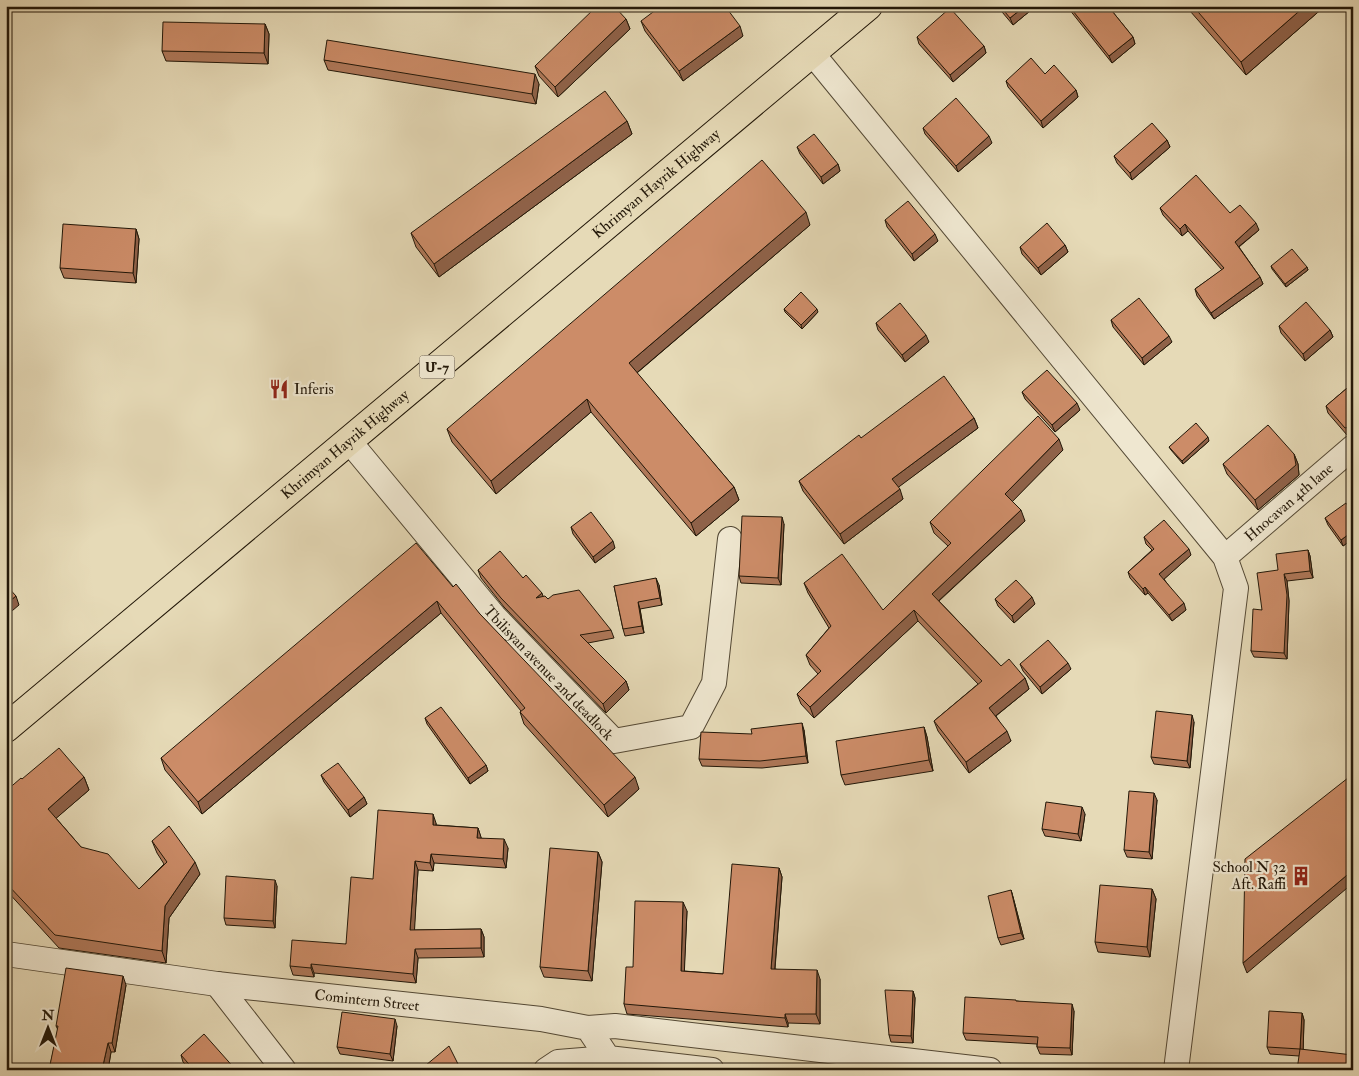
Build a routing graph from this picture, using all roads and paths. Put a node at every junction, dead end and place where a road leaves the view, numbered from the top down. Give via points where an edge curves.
1 (868, 6) edge
2 (812, 53) junction
3 (349, 441) junction
4 (1353, 447) edge
5 (730, 539) dead end
6 (1225, 557) junction
7 (6, 728) edge
8 (6, 954) edge
9 (217, 984) junction
10 (588, 1028) junction
11 (608, 1058) junction
12 (677, 1068) edge
13 (284, 1070) edge
14 (546, 1070) edge
15 (712, 1070) edge
16 (990, 1070) edge
17 (1176, 1070) edge

1 - 2 highway, Khrimyan Hayrik Highway / Մ-7
2 - 3 highway, Khrimyan Hayrik Highway / Մ-7
2 - 6 street
3 - 5 street, Tbilisyan avenue 2nd deadlock via 494,616 614,741 690,727 714,683
3 - 7 highway, Khrimyan Hayrik Highway / Մ-7
4 - 6 street, Hnocavan 4th lane
6 - 17 street via 1236,588
8 - 9 street, Comintern Street
9 - 10 street, Comintern Street via 541,1019
9 - 13 street
10 - 11 street
10 - 16 street, Comintern Street via 614,1026
11 - 12 street
11 - 14 street via 558,1062
12 - 15 street

